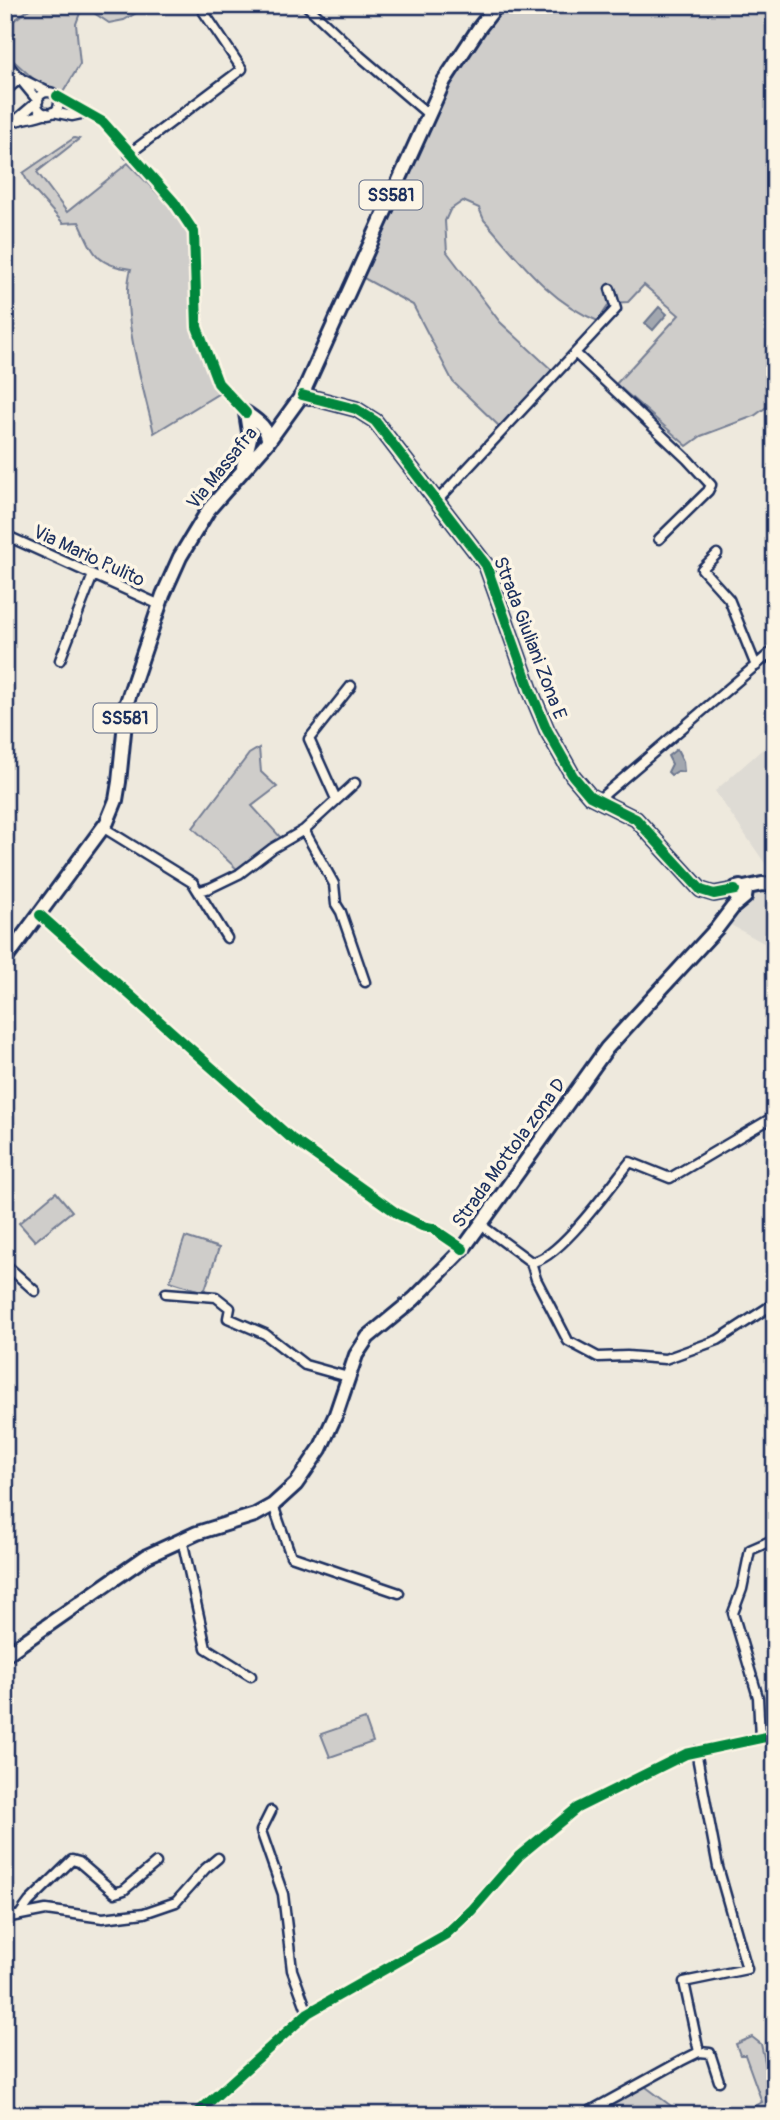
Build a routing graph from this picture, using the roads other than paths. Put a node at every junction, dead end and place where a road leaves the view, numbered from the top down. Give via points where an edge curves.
1 (199, 5) edge
2 (306, 5) edge
3 (497, 5) edge
4 (5, 61) edge
5 (21, 78) junction
6 (5, 91) edge
7 (48, 92) junction
8 (57, 96) junction
9 (38, 102) junction
10 (50, 113) junction
11 (86, 113) junction
12 (428, 114) junction
13 (16, 120) junction
14 (5, 124) edge
15 (129, 154) junction
16 (610, 289) dead end
17 (575, 353) junction
18 (302, 395) junction
19 (287, 416) junction
20 (249, 419) junction
21 (268, 442) junction
22 (242, 471) junction
23 (438, 500) junction
24 (5, 535) edge
25 (659, 539) dead end
26 (717, 554) dead end
27 (93, 575) junction
28 (160, 606) junction
29 (775, 649) edge
30 (60, 660) dead end
31 (756, 666) junction
32 (351, 686) dead end
33 (355, 783) dead end
34 (336, 799) junction
35 (598, 800) junction
36 (104, 828) junction
37 (304, 830) junction
38 (775, 887) edge
39 (200, 891) junction
40 (737, 894) junction
41 (40, 915) junction
42 (227, 937) dead end
43 (5, 960) edge
44 (365, 982) dead end
45 (770, 1119) dead end
46 (481, 1225) junction
47 (463, 1249) junction
48 (531, 1262) junction
49 (5, 1264) edge
50 (35, 1291) dead end
51 (166, 1293) dead end
52 (775, 1303) edge
53 (348, 1377) junction
54 (273, 1505) junction
55 (182, 1539) junction
56 (775, 1539) edge
57 (398, 1593) dead end
58 (5, 1655) edge
59 (251, 1676) dead end
60 (775, 1735) edge
61 (760, 1738) junction
62 (696, 1751) junction
63 (271, 1811) dead end
64 (218, 1858) dead end
65 (156, 1863) dead end
66 (21, 1913) junction
67 (5, 1918) edge
68 (309, 2013) junction
69 (699, 2052) junction
70 (719, 2081) dead end
71 (195, 2115) edge
72 (583, 2115) edge

1 - 15 street via 242,69
2 - 12 street
3 - 12 main road, Via Massafra / SS581 via 444,80
4 - 5 street
5 - 6 street
5 - 7 street
5 - 9 street
7 - 8 street
7 - 9 street
8 - 10 street via 58,107
8 - 11 street
9 - 10 street via 39,108
9 - 13 street
10 - 11 street
10 - 13 street
11 - 15 street via 103,121
12 - 18 main road, Via Massafra / SS581
13 - 14 street
15 - 20 street via 174,202 194,232 197,327 218,383
16 - 17 street via 616,309
17 - 23 street
17 - 25 street via 711,485
18 - 19 main road, Via Massafra / SS581
18 - 23 main road, Strada Giuliani Zona E via 356,409 376,421
19 - 20 main road
19 - 21 main road, Via Massafra / SS581
20 - 21 main road via 259,442
20 - 22 main road via 250,443
21 - 22 main road, Via Massafra / SS581
22 - 28 main road, Via Massafra / SS581 via 203,519 180,557
23 - 35 main road, Strada Giuliani Zona E via 486,565 547,730 573,776
24 - 27 street, Via Mario Pulito
26 - 31 street via 702,569 729,599
27 - 28 street, Via Mario Pulito
27 - 30 street
28 - 36 main road, Via Massafra / SS581 via 127,702 116,800
29 - 31 street
31 - 35 street
32 - 34 street via 309,739
33 - 34 street
34 - 37 street
35 - 40 main road, Strada Giuliani Zona E via 636,819 701,890
36 - 39 street
36 - 41 main road, Via Massafra / SS581
37 - 39 street via 239,874
37 - 44 street via 334,884 337,908
38 - 40 main road via 762,884
39 - 42 street
40 - 46 main road, Strada Mottola zona D via 727,917 607,1048
41 - 43 main road, Via Massafra / SS581
41 - 47 street via 291,1138 398,1214 432,1228
45 - 48 street via 670,1178 630,1162 582,1223 559,1246
46 - 47 main road, Strada Mottola zona D
46 - 48 street
47 - 53 main road, Strada Mottola zona D via 368,1337
48 - 52 street via 568,1341 598,1357 665,1359 718,1340
49 - 50 street
51 - 53 street via 216,1297 230,1308 228,1318 265,1334 305,1365
53 - 54 main road, Strada Mottola zona D via 310,1466
54 - 55 main road, Strada Mottola zona D
54 - 57 street via 291,1556
55 - 58 main road, Strada Mottola zona D via 147,1556
55 - 59 street via 206,1648
56 - 61 street via 750,1550 733,1613 758,1697
60 - 61 street
61 - 62 street
62 - 68 street via 577,1808 519,1856 445,1935
62 - 69 street via 718,1867 747,1969 684,1982
63 - 68 street via 261,1831 283,1894 292,1970
64 - 66 street via 176,1902 144,1913 103,1918 46,1910
65 - 66 street via 115,1893 72,1860
66 - 67 street
68 - 71 street
69 - 70 street via 710,2053
69 - 72 street

